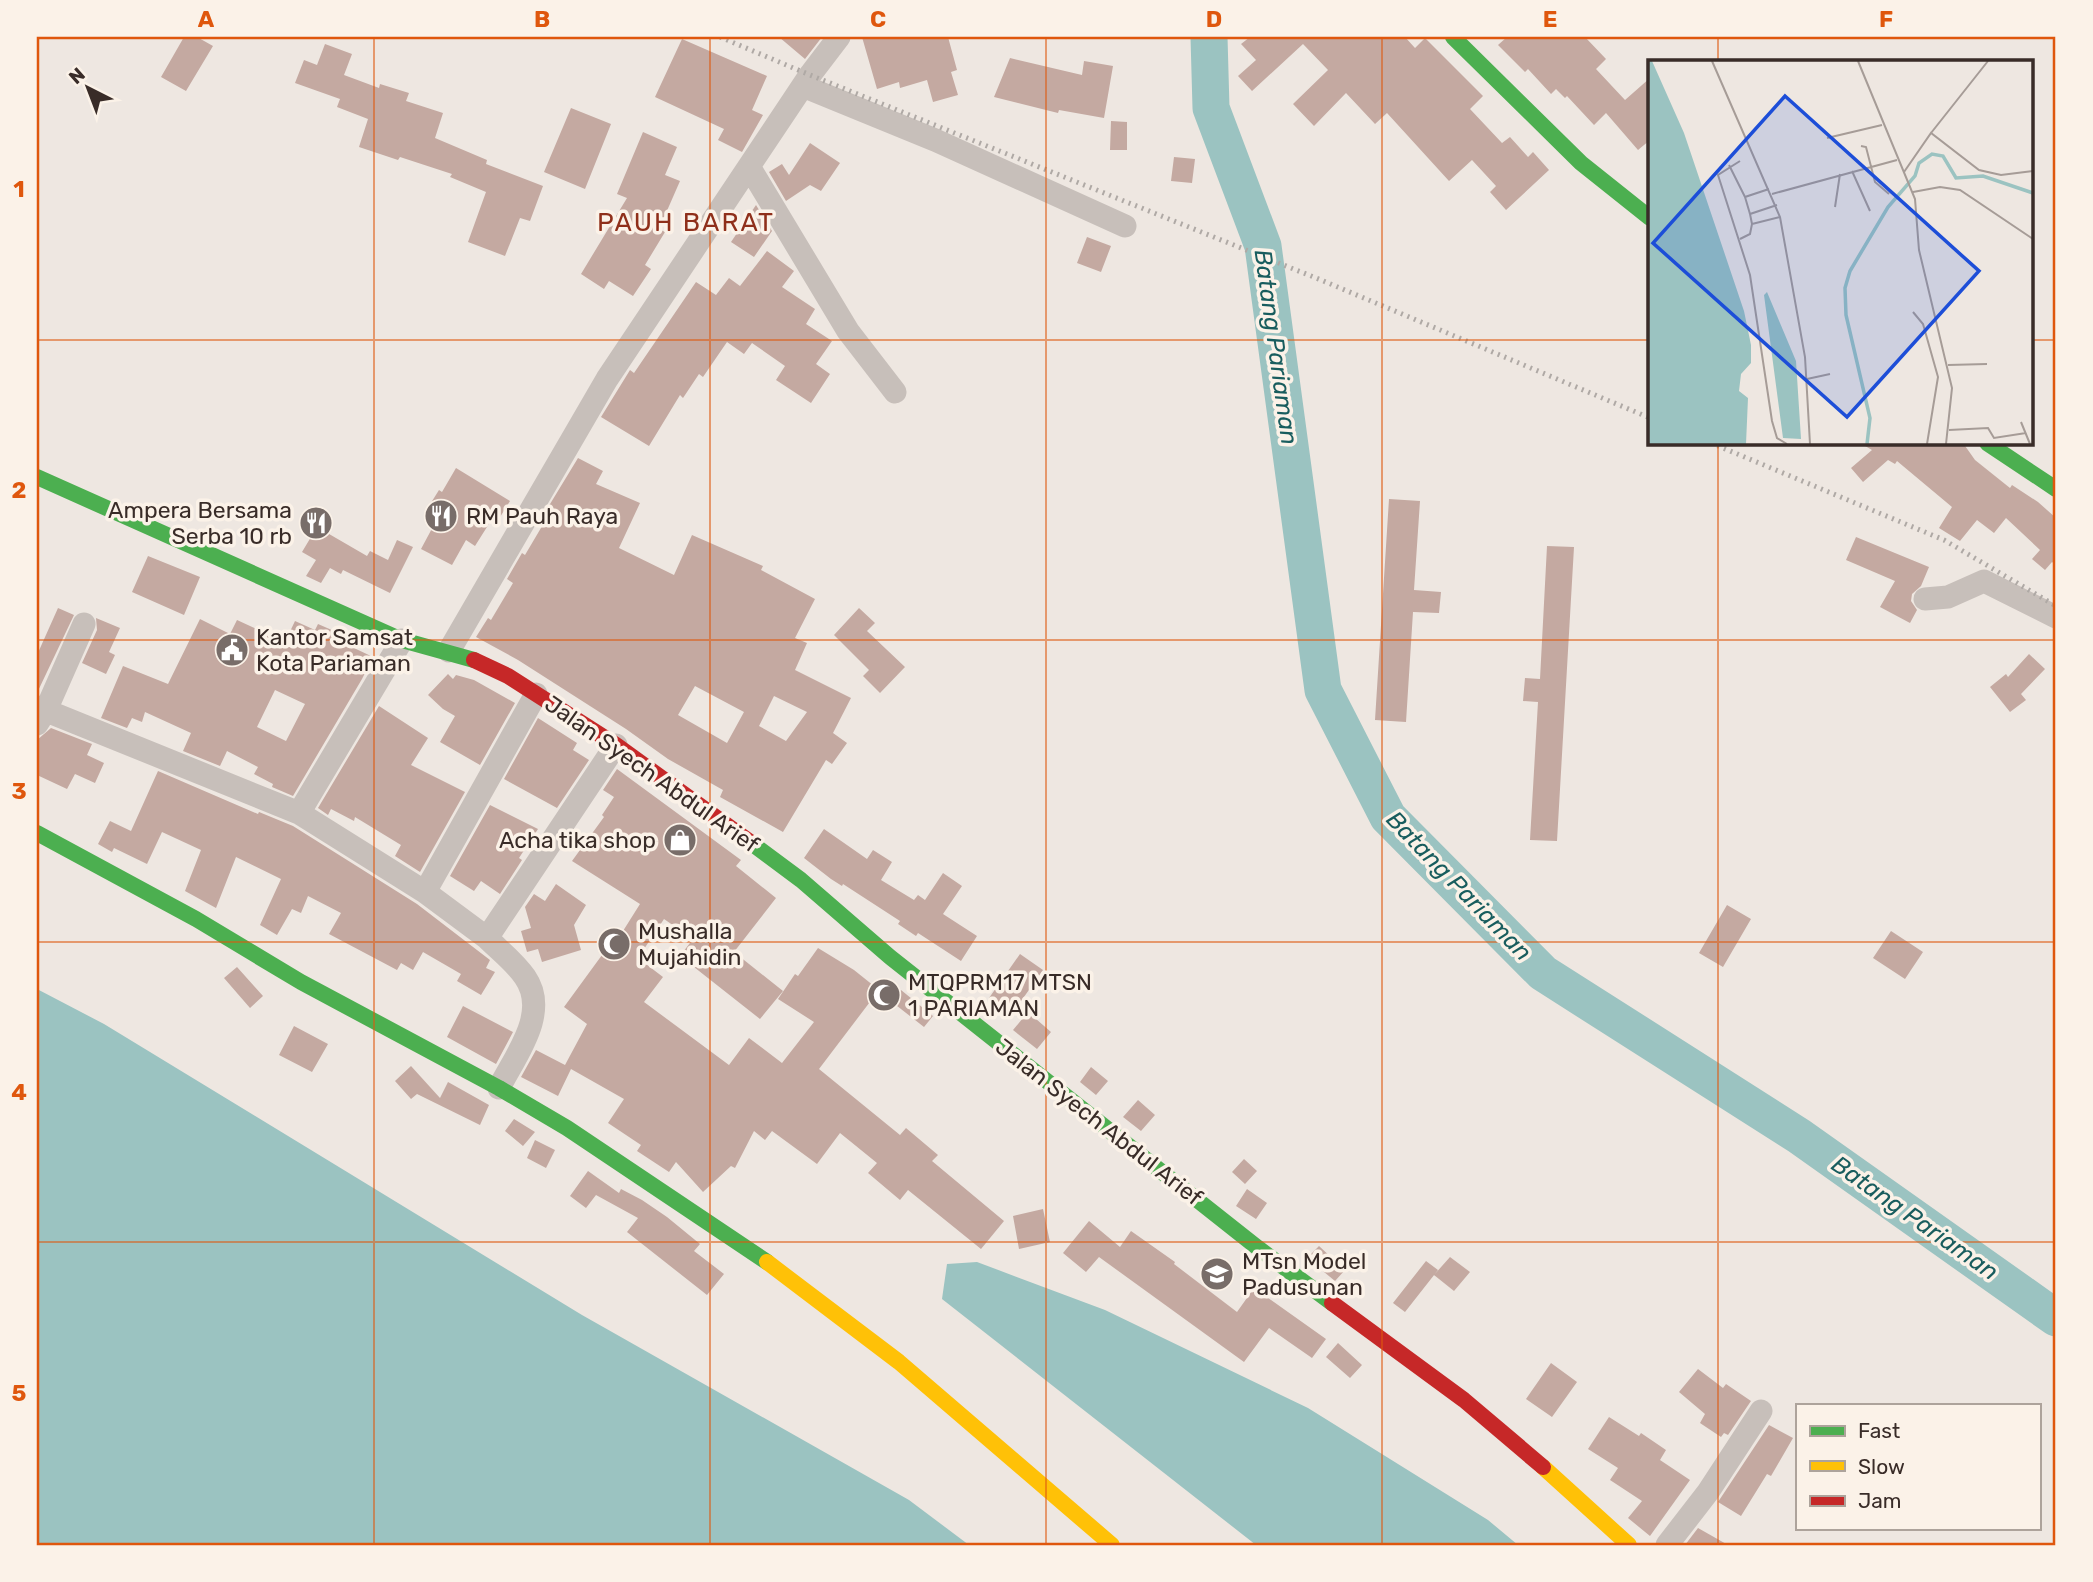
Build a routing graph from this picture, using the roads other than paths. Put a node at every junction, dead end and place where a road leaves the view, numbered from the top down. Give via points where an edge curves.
1 (839, 37) edge
2 (1453, 37) edge
3 (803, 86) junction
4 (750, 168) junction
5 (1648, 216) edge
6 (1125, 226) dead end
7 (895, 392) dead end
8 (1988, 444) edge
9 (37, 477) edge
10 (2056, 489) edge
11 (1925, 599) dead end
12 (2056, 617) edge
13 (84, 625) dead end
14 (402, 640) junction
15 (449, 651) junction
16 (536, 694) junction
17 (40, 714) edge
18 (616, 746) junction
19 (299, 813) junction
20 (37, 833) edge
21 (425, 892) junction
22 (487, 938) junction
23 (499, 1088) junction
24 (1761, 1411) dead end
25 (1112, 1545) edge
26 (1629, 1545) edge
27 (1667, 1545) edge

1 - 3 street
2 - 5 street via 1581,163
3 - 4 street
3 - 6 street
4 - 7 street via 848,331
4 - 15 street via 607,379
8 - 10 street
9 - 14 street, Jalan Syech Abdul Arief
11 - 12 street via 1948,597 1984,581
13 - 17 street
14 - 15 street, Jalan Syech Abdul Arief
14 - 19 street
15 - 16 street, Jalan Syech Abdul Arief via 481,662
16 - 18 street, Jalan Syech Abdul Arief
16 - 21 street
17 - 19 street
18 - 22 street
18 - 26 street, Jalan Syech Abdul Arief via 801,880 890,957 1258,1248 1464,1400
19 - 21 street
20 - 23 street
21 - 22 street
22 - 23 street via 526,979 533,993 532,1024
23 - 25 street via 751,1249 916,1376
24 - 27 street

